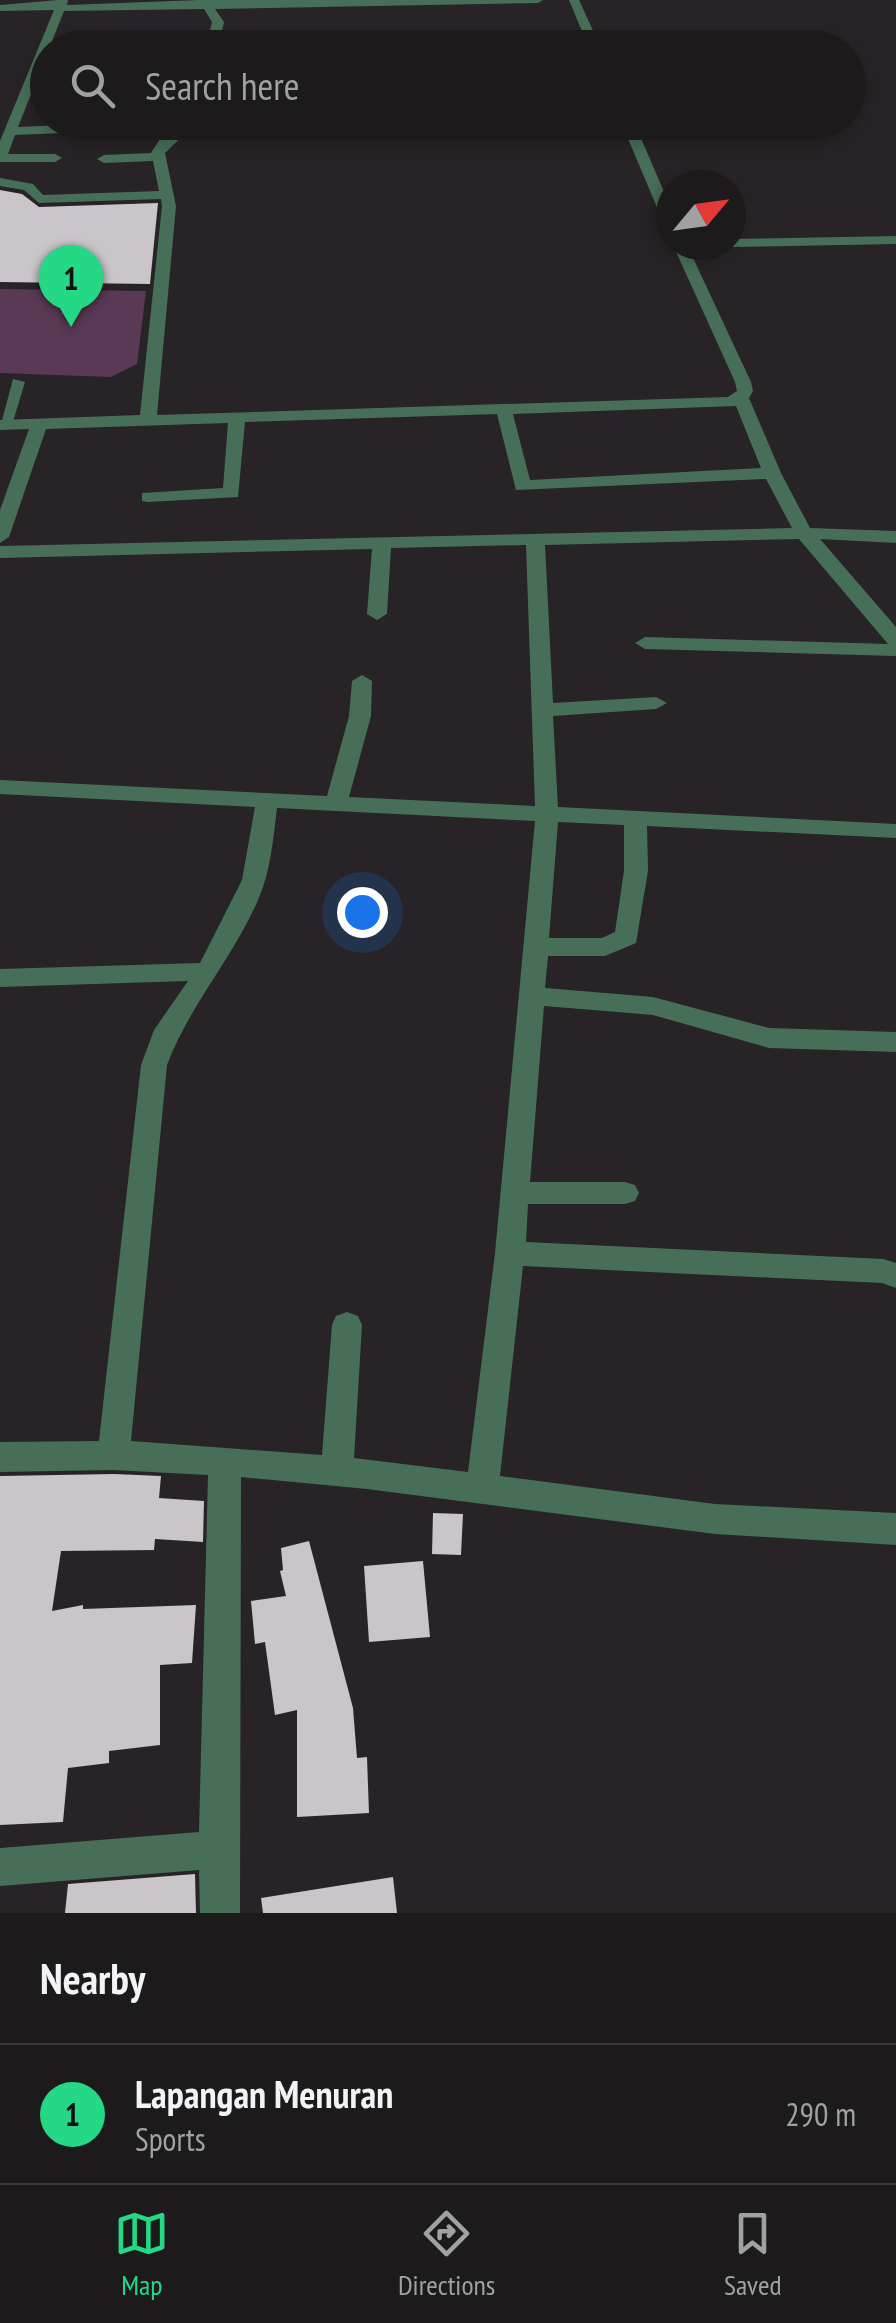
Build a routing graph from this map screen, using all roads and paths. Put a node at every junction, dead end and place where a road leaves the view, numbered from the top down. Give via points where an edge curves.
1 (538, 0) edge
2 (574, 0) edge
3 (208, 4) edge
4 (62, 5) edge
5 (0, 8) edge
6 (52, 30) edge
7 (216, 30) edge
8 (587, 30) edge
9 (30, 84) edge
10 (18, 113) junction
11 (30, 114) edge
12 (30, 129) edge
13 (10, 130) junction
14 (168, 140) edge
15 (635, 140) edge
16 (159, 157) junction
17 (0, 158) edge
18 (55, 158) dead end
19 (104, 159) dead end
20 (0, 182) edge
21 (656, 189) edge
22 (167, 195) junction
23 (896, 240) edge
24 (746, 243) edge
25 (687, 260) edge
26 (18, 382) dead end
27 (741, 398) junction
28 (504, 410) junction
29 (237, 418) junction
30 (148, 420) junction
31 (39, 424) junction
32 (3, 425) edge
33 (772, 473) junction
34 (148, 497) dead end
35 (804, 533) junction
36 (0, 537) edge
37 (896, 537) edge
38 (534, 538) junction
39 (382, 542) junction
40 (0, 552) edge
41 (377, 614) dead end
42 (893, 632) edge
43 (645, 643) dead end
44 (896, 650) edge
45 (362, 682) dead end
46 (656, 703) dead end
47 (542, 710) junction
48 (0, 787) edge
49 (266, 802) junction
50 (336, 805) junction
51 (547, 814) junction
52 (634, 819) junction
53 (896, 831) edge
54 (534, 947) junction
55 (208, 972) junction
56 (0, 978) edge
57 (530, 996) junction
58 (896, 1042) edge
59 (514, 1193) junction
60 (625, 1193) dead end
61 (510, 1253) junction
62 (896, 1276) edge
63 (347, 1325) dead end
64 (114, 1455) junction
65 (0, 1458) edge
66 (225, 1462) junction
67 (337, 1471) junction
68 (482, 1488) junction
69 (896, 1529) edge
70 (218, 1848) junction
71 (0, 1866) edge
72 (220, 1913) edge

1 - 3 street
2 - 8 street
3 - 4 street
3 - 7 street
4 - 5 street
4 - 6 street
9 - 10 street
10 - 11 street
10 - 13 street
12 - 13 street
13 - 17 street
14 - 16 street
15 - 21 street
16 - 19 street
16 - 22 street
17 - 18 street
20 - 22 street via 28,188 39,199
22 - 30 street
23 - 24 street
25 - 27 street via 743,382
26 - 32 lane
27 - 28 street
27 - 33 street
28 - 29 street
28 - 33 street via 522,486
29 - 30 street
29 - 34 street via 232,493
30 - 31 street
31 - 32 street
31 - 36 street
33 - 35 street
35 - 37 street
35 - 38 street
35 - 42 street
38 - 39 street
38 - 47 street
39 - 40 street
39 - 41 street
43 - 44 street
45 - 50 street via 360,716
46 - 47 street
47 - 51 street
48 - 49 street
49 - 50 street
49 - 55 street via 254,880
50 - 51 street
51 - 52 street
51 - 54 street
52 - 53 street
52 - 54 street via 636,871 627,937 605,948
54 - 57 street
55 - 56 street
55 - 64 street via 167,1030 154,1065
57 - 58 street via 654,1006 769,1038
57 - 59 street
59 - 60 street
59 - 61 street
61 - 62 street
61 - 68 street
63 - 67 street
64 - 65 street
64 - 66 street
66 - 67 street
66 - 70 street
67 - 68 street
68 - 69 street via 715,1519
70 - 71 street
70 - 72 street

